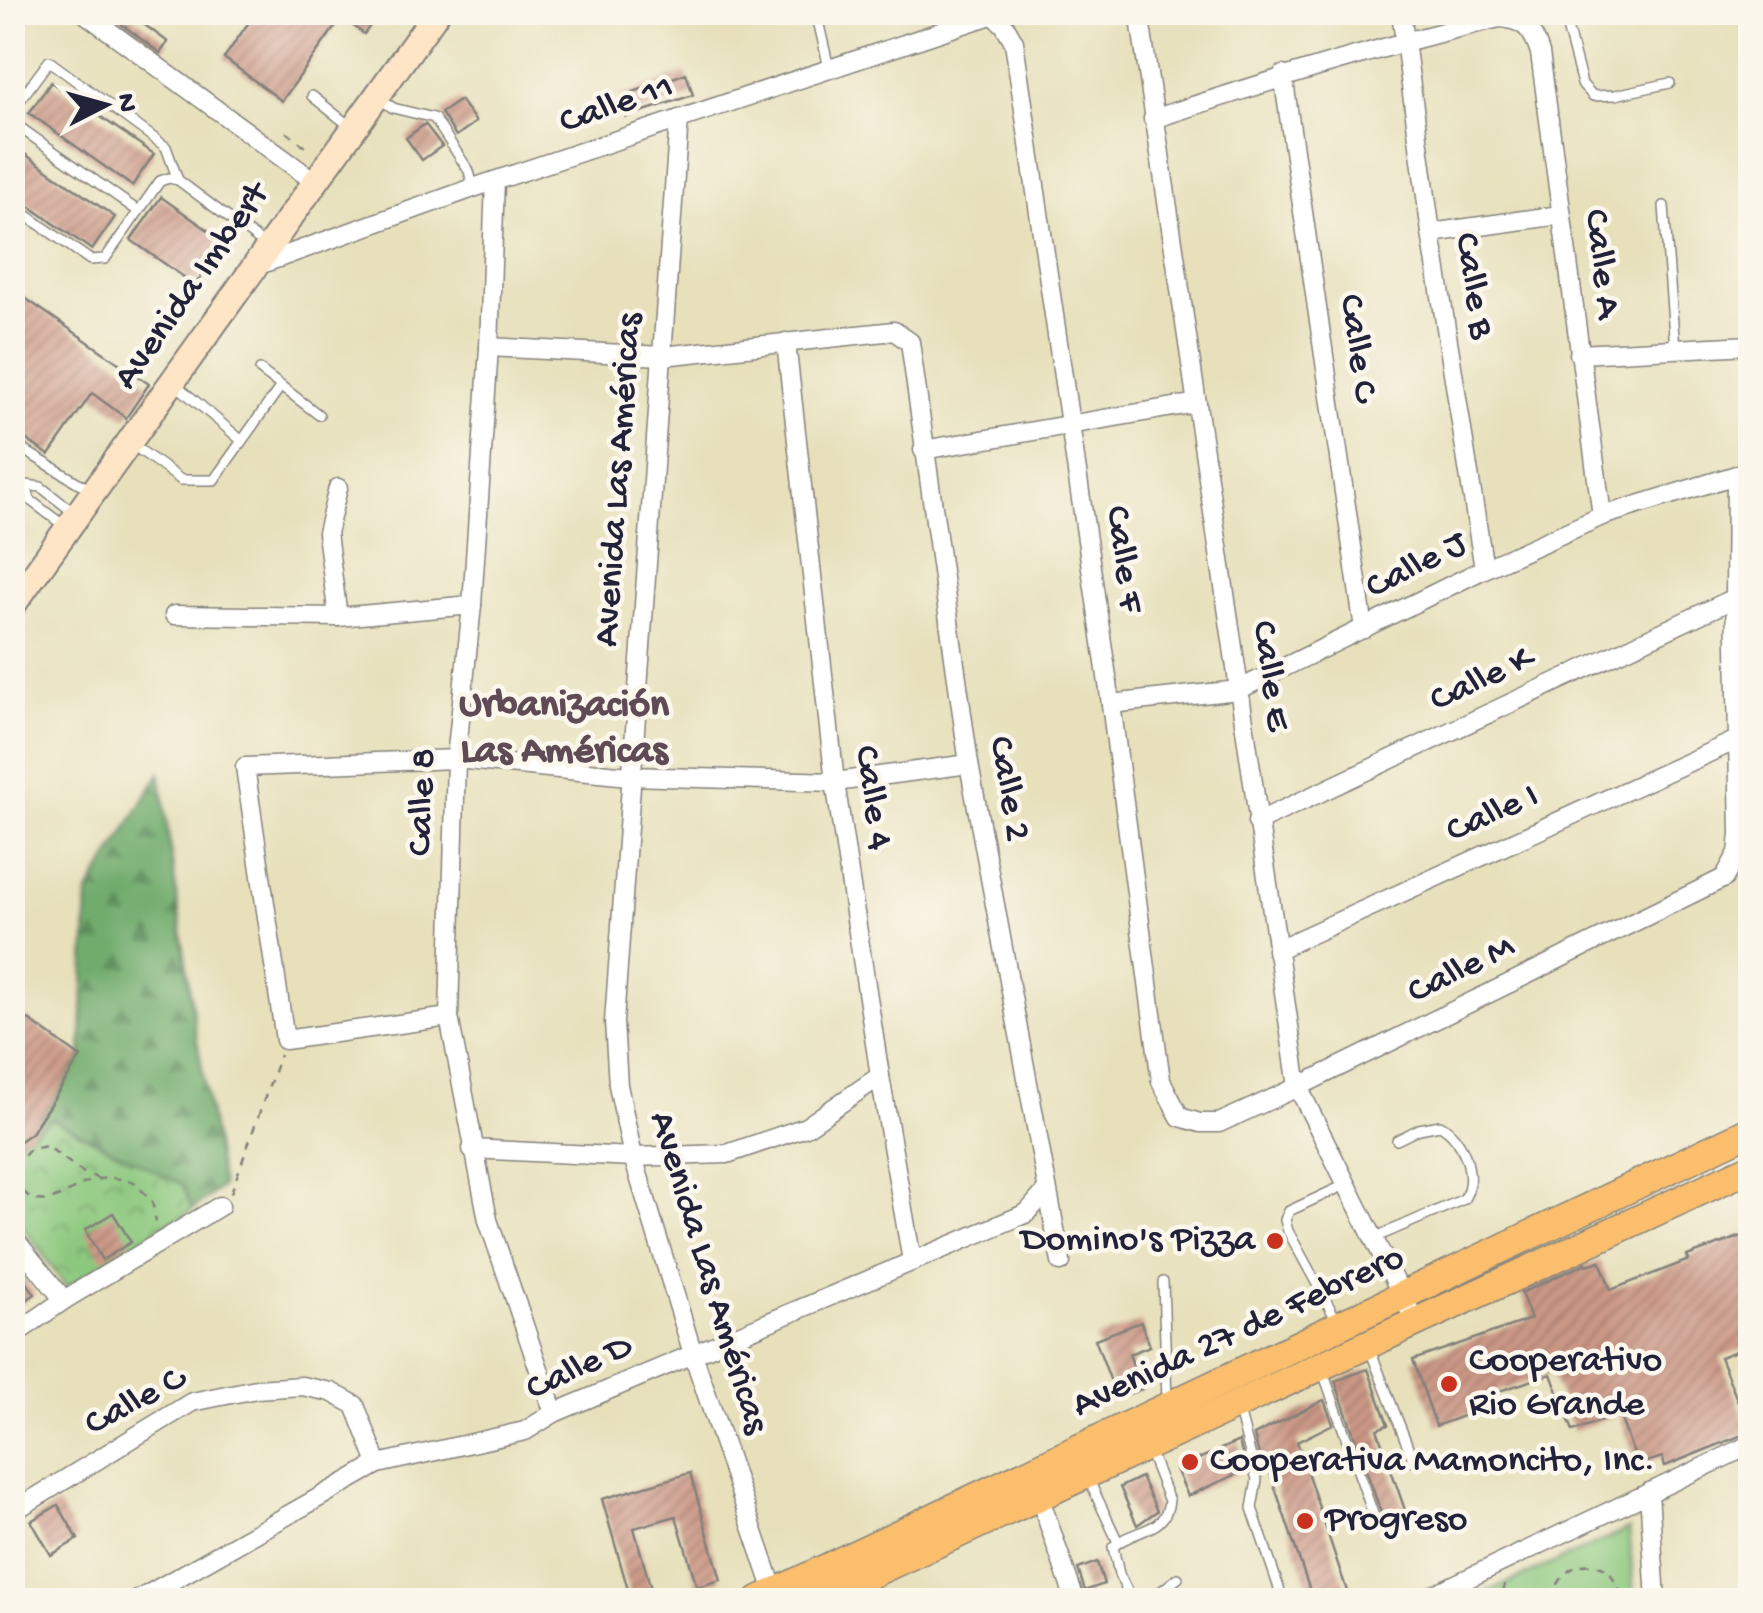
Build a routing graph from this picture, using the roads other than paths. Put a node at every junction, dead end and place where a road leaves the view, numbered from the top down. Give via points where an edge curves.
1 (83, 12) edge
2 (437, 12) edge
3 (816, 12) edge
4 (1139, 12) edge
5 (1401, 12) edge
6 (1544, 12) edge
7 (1563, 12) edge
8 (997, 14) edge
9 (1525, 24) junction
10 (1406, 40) junction
11 (829, 68) junction
12 (1283, 76) junction
13 (1670, 83) dead end
14 (312, 96) dead end
15 (376, 96) junction
16 (12, 111) edge
17 (678, 119) junction
18 (1153, 120) junction
19 (12, 122) edge
20 (353, 128) junction
21 (321, 172) junction
22 (178, 180) junction
23 (495, 181) junction
24 (474, 188) junction
25 (12, 205) edge
26 (1664, 206) dead end
27 (138, 210) junction
28 (1560, 214) junction
29 (1431, 233) junction
30 (263, 257) junction
31 (786, 342) junction
32 (1750, 345) edge
33 (489, 346) junction
34 (1675, 349) junction
35 (1578, 354) junction
36 (664, 356) junction
37 (260, 370) dead end
38 (172, 381) junction
39 (281, 386) junction
40 (1197, 403) junction
41 (319, 415) dead end
42 (1070, 426) junction
43 (241, 440) junction
44 (130, 442) junction
45 (12, 444) edge
46 (923, 450) junction
47 (12, 475) edge
48 (1744, 475) edge
49 (26, 485) junction
50 (338, 488) dead end
51 (94, 493) junction
52 (1602, 516) junction
53 (73, 522) junction
54 (1484, 569) junction
55 (1735, 598) junction
56 (472, 605) junction
57 (12, 606) edge
58 (174, 615) dead end
59 (338, 616) junction
60 (1364, 630) junction
61 (1238, 690) junction
62 (1110, 704) junction
63 (1737, 740) junction
64 (456, 759) junction
65 (969, 764) junction
66 (629, 776) junction
67 (835, 782) junction
68 (1257, 822) junction
69 (1745, 833) edge
70 (1276, 950) junction
71 (450, 1017) junction
72 (880, 1076) junction
73 (1298, 1087) junction
74 (1180, 1117) joint
75 (1750, 1131) edge
76 (1397, 1140) dead end
77 (472, 1149) junction
78 (633, 1157) junction
79 (1750, 1168) edge
80 (1347, 1184) junction
81 (1047, 1190) junction
82 (220, 1206) road end
83 (12, 1236) edge
84 (1374, 1238) junction
85 (912, 1262) junction
86 (1062, 1262) dead end
87 (1163, 1282) dead end
88 (64, 1300) junction
89 (1410, 1310) junction
90 (1340, 1328) junction
91 (12, 1336) edge
92 (1368, 1344) junction
93 (693, 1354) junction
94 (1321, 1366) junction
95 (1237, 1405) junction
96 (1167, 1408) junction
97 (554, 1412) junction
98 (1750, 1445) edge
99 (1148, 1446) junction
100 (1414, 1462) dead end
101 (378, 1464) junction
102 (1086, 1474) junction
103 (1035, 1485) junction
104 (1649, 1492) junction
105 (12, 1512) edge
106 (1378, 1525) dead end
107 (1118, 1542) junction
108 (1178, 1578) dead end
109 (849, 1593) edge
110 (770, 1598) edge
111 (138, 1600) edge
112 (814, 1600) edge
113 (1075, 1600) edge
114 (1140, 1600) edge
115 (1283, 1600) edge
116 (1422, 1600) edge
117 (1656, 1600) edge

1 - 21 street
2 - 15 main road, Avenida Imbert
3 - 11 lane
4 - 18 street, Calle E
5 - 10 street, Calle B
6 - 9 lane
7 - 13 lane via 1582,84 1593,96
8 - 11 street, Calle 11
8 - 42 street, Calle F via 1014,42
9 - 10 street via 1499,18
9 - 28 street, Calle A via 1540,53
10 - 12 street
10 - 29 street, Calle B
11 - 17 street, Calle 11
12 - 18 street
12 - 60 street, Calle C
14 - 20 lane
15 - 20 main road, Avenida Imbert
15 - 24 lane via 393,108 434,118
16 - 22 lane via 49,61 166,147
17 - 23 street, Calle 11
17 - 36 street, Avenida Las Américas
18 - 40 street, Calle E
19 - 27 lane
20 - 21 main road, Avenida Imbert
21 - 30 main road, Avenida Imbert
22 - 27 lane via 160,181
22 - 30 lane
23 - 24 street, Calle 11
23 - 33 street, Calle 8
24 - 30 street, Calle 11
25 - 27 lane via 98,261
26 - 34 lane
28 - 29 street
28 - 35 street, Calle A
29 - 54 street, Calle B
30 - 38 main road, Avenida Imbert
31 - 36 street
31 - 46 street, Calle 2 via 894,332 910,342
31 - 67 street, Calle 4
32 - 34 street
33 - 36 street
33 - 56 street, Calle 8
34 - 35 street
35 - 52 street, Calle A
36 - 66 street, Avenida Las Américas
37 - 39 lane
38 - 43 lane
38 - 44 main road, Avenida Imbert
39 - 41 lane
39 - 43 lane
40 - 42 street
40 - 61 street, Calle E
42 - 46 street
42 - 62 street, Calle F
43 - 44 lane via 214,480 200,482 182,480
44 - 51 main road, Avenida Imbert
45 - 51 lane
46 - 65 street, Calle 2
47 - 49 lane
48 - 52 street, Calle J
48 - 55 street, Calle M
49 - 53 lane via 40,488
49 - 53 lane via 30,500
50 - 59 street via 326,534
51 - 53 main road, Avenida Imbert
52 - 54 street, Calle J
53 - 57 main road, Avenida Imbert
54 - 60 street, Calle J
55 - 63 street, Calle M
55 - 68 street, Calle K
56 - 59 street
56 - 64 street, Calle 8
58 - 59 street
60 - 61 street, Calle J
61 - 62 street, Calle J
61 - 68 street, Calle E
62 - 74 street, Calle F via 1162,1082
63 - 69 street, Calle M
63 - 70 street, Calle I
64 - 66 street
64 - 71 street, Calle 8
64 - 71 street via 245,767 286,1040
65 - 67 street
65 - 81 street, Calle 2
66 - 67 street
66 - 78 street, Avenida Las Américas via 614,1022
67 - 72 street, Calle 4
68 - 70 street, Calle E
69 - 73 street, Calle M via 1724,878
70 - 73 street, Calle E
71 - 77 street, Calle 8
72 - 78 street via 806,1127 727,1154
72 - 85 street, Calle 4
73 - 74 street, Calle M via 1219,1123
73 - 80 street, Calle E
75 - 89 main road, Avenida 27 de Febrero
76 - 84 lane via 1440,1125 1452,1131 1470,1189 1464,1199
77 - 78 street
77 - 97 street, Calle 8 via 488,1220
78 - 93 street, Avenida Las Américas
79 - 89 main road, Avenida 27 de Febrero
80 - 84 street, Calle E
80 - 90 lane via 1289,1211 1286,1220
81 - 85 street, Calle D via 1027,1213
81 - 86 street, Calle 2
82 - 88 street
83 - 88 street
84 - 89 street, Calle E
85 - 93 street, Calle D
87 - 96 lane
88 - 91 street
89 - 90 main road, Avenida 27 de Febrero
89 - 92 main road, Avenida 27 de Febrero
90 - 96 main road, Avenida 27 de Febrero
92 - 94 main road, Avenida 27 de Febrero
92 - 100 lane
93 - 97 street, Calle D
93 - 110 street, Avenida Las Américas
94 - 95 main road, Avenida 27 de Febrero
94 - 106 lane
95 - 99 main road, Avenida 27 de Febrero
95 - 115 lane via 1257,1480 1252,1508
96 - 103 main road, Avenida 27 de Febrero
97 - 101 street, Calle D via 524,1430
98 - 104 street
99 - 102 main road, Avenida 27 de Febrero
99 - 107 lane via 1168,1510 1162,1522
101 - 105 street, Calle C via 355,1405 302,1386 256,1389 192,1402
101 - 111 street, Calle D
102 - 103 main road, Avenida 27 de Febrero
102 - 107 lane
103 - 109 main road, Avenida 27 de Febrero
103 - 110 main road, Avenida 27 de Febrero
103 - 113 street
104 - 116 street
104 - 117 street
107 - 114 lane via 1113,1555 1119,1574 1131,1600
108 - 114 lane
109 - 112 main road, Avenida 27 de Febrero

